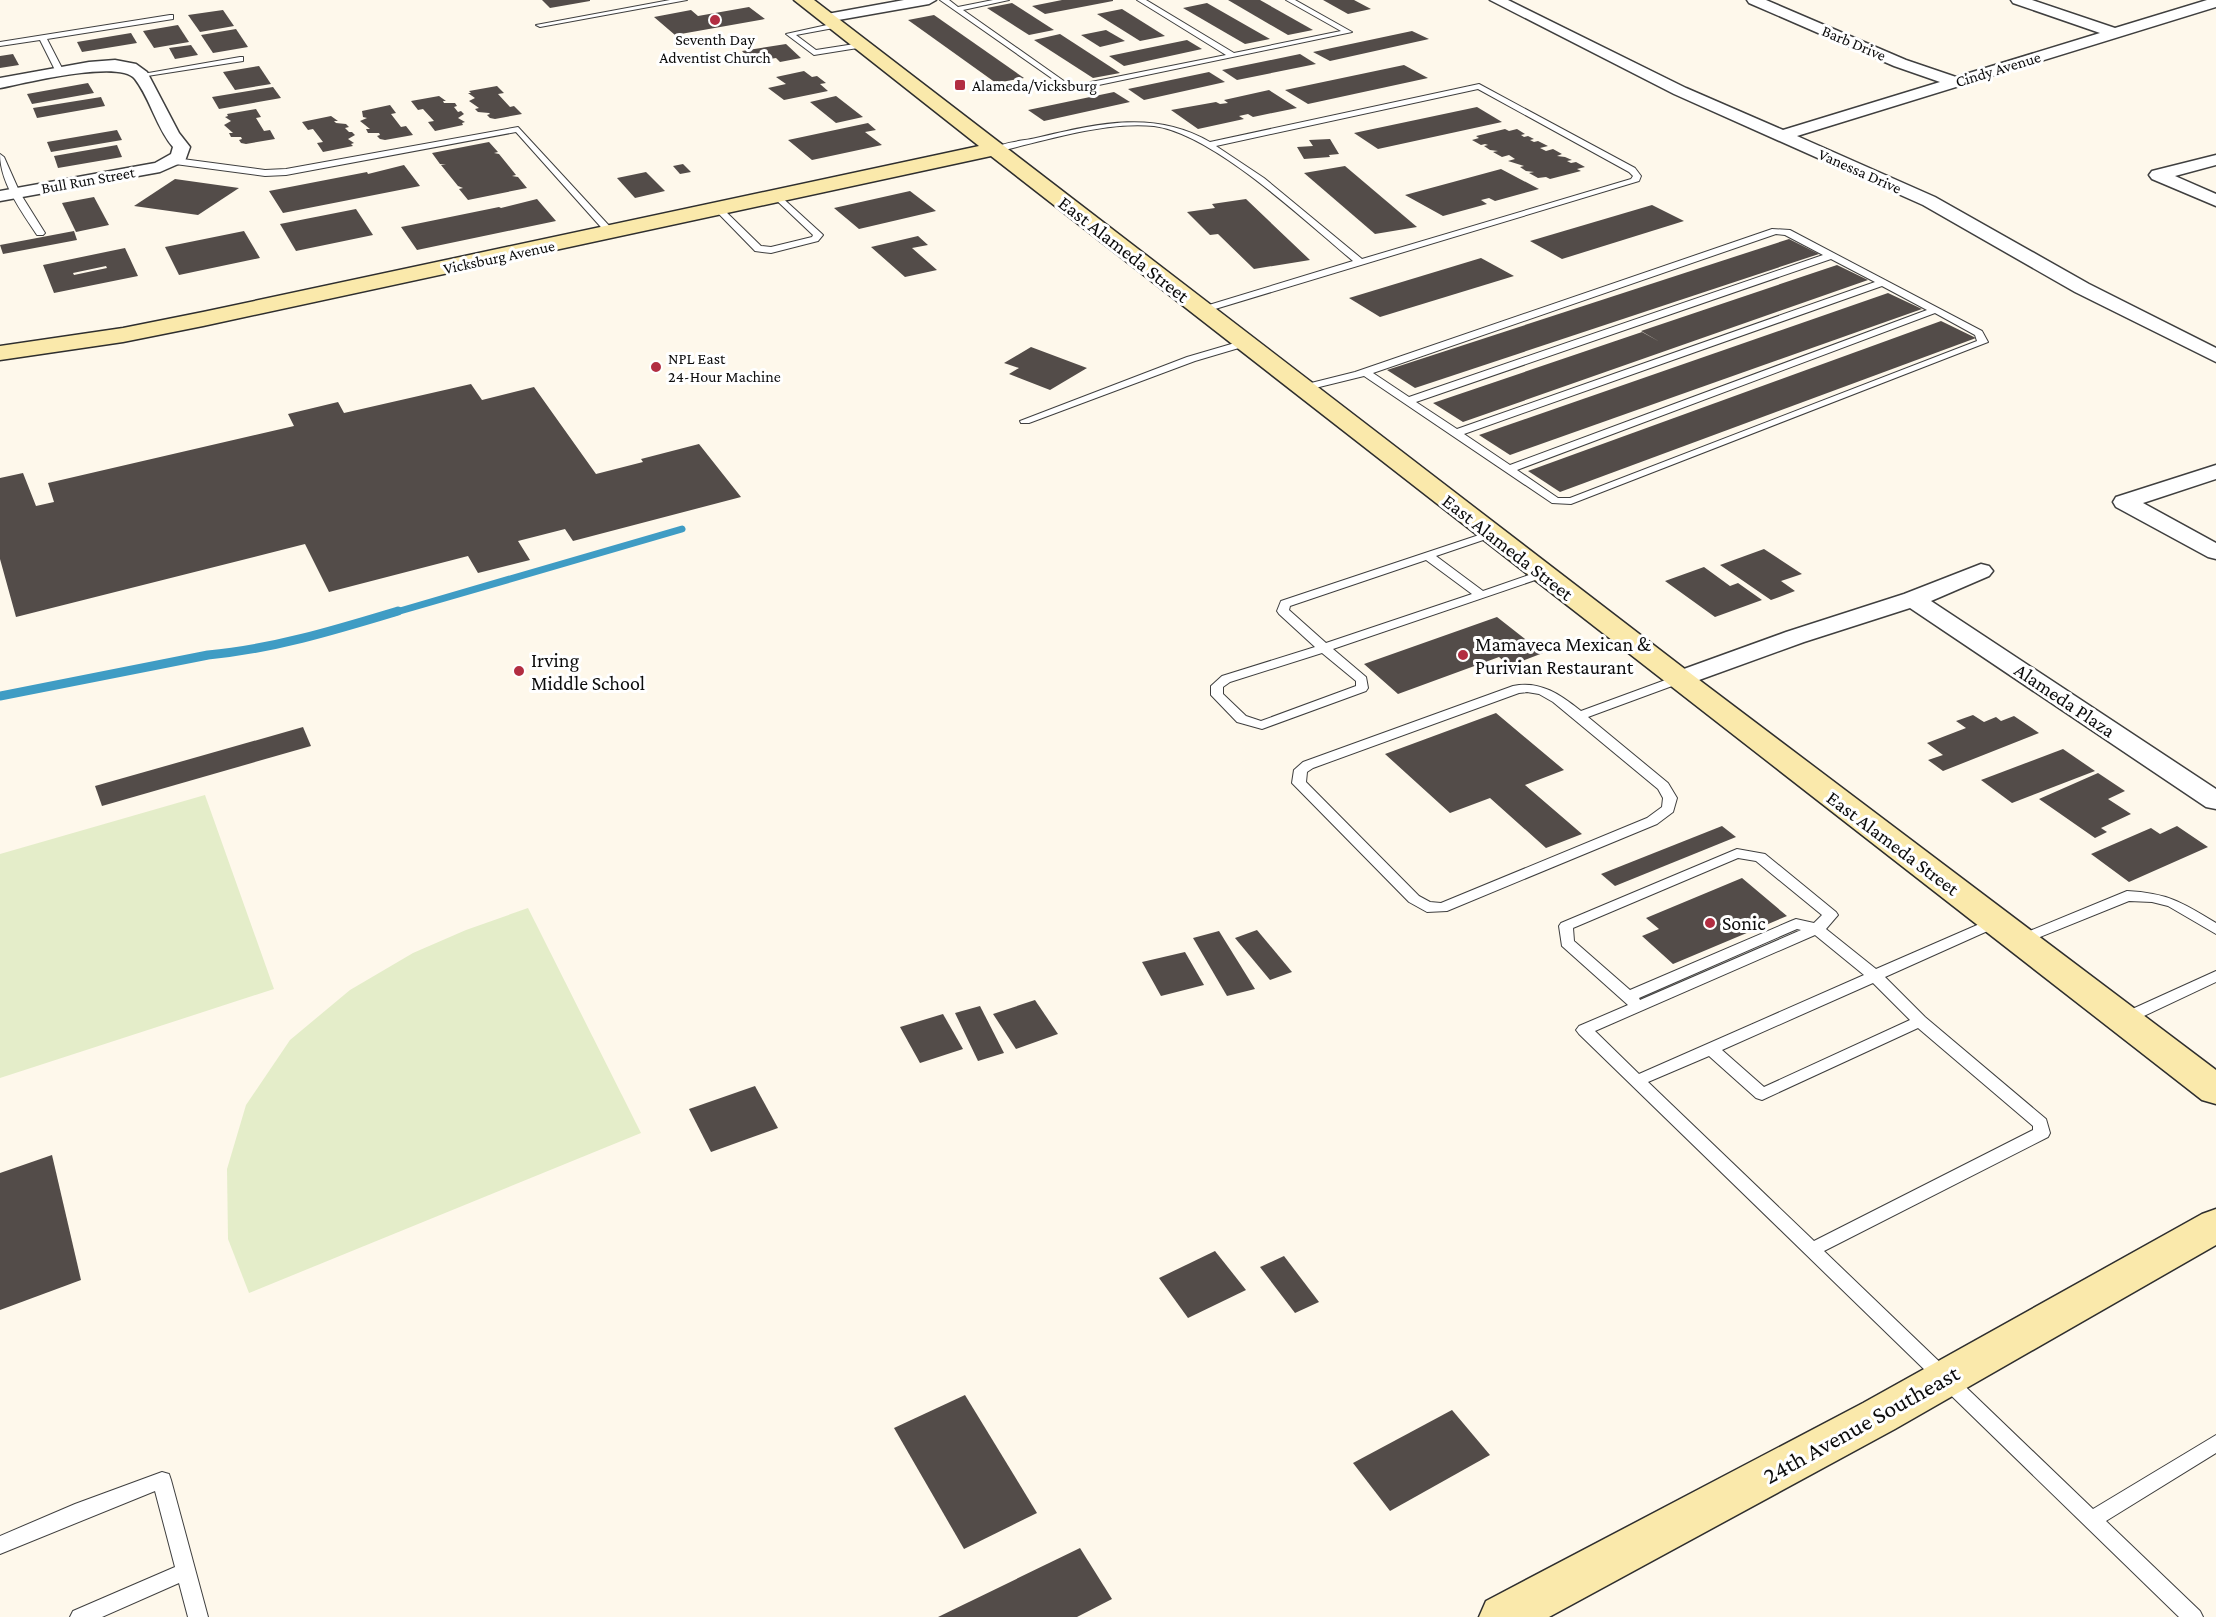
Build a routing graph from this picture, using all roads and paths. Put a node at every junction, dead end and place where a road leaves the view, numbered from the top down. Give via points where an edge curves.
1 (683, 0) edge
2 (803, 0) edge
3 (929, 0) edge
4 (944, 0) edge
5 (1005, 0) edge
6 (1141, 0) edge
7 (1290, 0) edge
8 (1497, 0) edge
9 (1754, 0) edge
10 (2018, 0) edge
11 (2216, 2) edge
12 (957, 9) junction
13 (170, 16) dead end
14 (831, 22) junction
15 (540, 25) dead end
16 (2115, 33) junction
17 (42, 37) junction
18 (0, 44) edge
19 (861, 45) junction
20 (1233, 56) junction
21 (240, 58) dead end
22 (60, 72) junction
23 (141, 75) junction
24 (1955, 82) junction
25 (0, 83) edge
26 (1781, 136) junction
27 (1205, 143) junction
28 (996, 149) junction
29 (0, 156) edge
30 (2216, 159) edge
31 (175, 161) junction
32 (8, 195) edge
33 (777, 196) junction
34 (2216, 201) edge
35 (718, 209) junction
36 (611, 233) junction
37 (40, 234) dead end
38 (1832, 255) junction
39 (1360, 262) junction
40 (1883, 282) junction
41 (1202, 310) junction
42 (1935, 310) junction
43 (1245, 343) junction
44 (0, 353) edge
45 (2216, 356) edge
46 (1365, 372) junction
47 (1303, 388) junction
48 (1408, 401) junction
49 (1024, 421) dead end
50 (1456, 433) junction
51 (1509, 469) junction
52 (2216, 472) edge
53 (1491, 534) junction
54 (2216, 552) edge
55 (1427, 555) junction
56 (1981, 571) dead end
57 (1543, 574) junction
58 (1481, 595) junction
59 (1914, 600) junction
60 (1324, 648) junction
61 (1679, 679) junction
62 (1579, 716) junction
63 (2216, 801) edge
64 (1817, 929) junction
65 (2216, 929) edge
66 (2008, 931) junction
67 (1874, 975) junction
68 (2216, 976) edge
69 (1633, 1002) junction
70 (2124, 1019) junction
71 (1920, 1021) junction
72 (1711, 1048) junction
73 (1637, 1081) junction
74 (2216, 1090) edge
75 (2216, 1225) edge
76 (1811, 1250) junction
77 (1944, 1379) junction
78 (2216, 1443) edge
79 (2092, 1520) junction
80 (0, 1545) edge
81 (187, 1571) junction
82 (197, 1616) edge
83 (80, 1617) edge
84 (1503, 1617) edge
85 (2193, 1617) edge

1 - 15 lane
2 - 14 street, East Alameda Street
3 - 14 street
4 - 12 lane
5 - 12 lane
6 - 20 lane
7 - 20 lane via 1348,32
8 - 26 street, Vanessa Drive via 1680,91
9 - 24 street, Barb Drive via 1900,63
10 - 16 street
11 - 16 street, Cindy Avenue
12 - 20 lane via 1070,89
13 - 17 lane
14 - 19 street, East Alameda Street
14 - 19 lane via 790,34 814,53
16 - 24 street, Cindy Avenue
17 - 18 lane
17 - 22 lane
19 - 28 street, East Alameda Street
21 - 23 lane
22 - 23 street via 115,65 130,67
22 - 25 street
23 - 31 street via 182,147
24 - 26 street, Cindy Avenue
26 - 45 street, Vanessa Drive via 1929,201 2082,288
27 - 28 lane via 1116,126
27 - 39 lane via 1269,188
27 - 39 lane via 1479,86 1632,170 1636,176 1635,181
28 - 33 street, Vicksburg Avenue
28 - 41 street, East Alameda Street
29 - 32 lane
30 - 34 street via 2158,176
31 - 32 street, Bull Run Street via 143,171
31 - 36 lane via 286,172 518,129
32 - 37 lane
33 - 35 street, Vicksburg Avenue
33 - 35 lane via 818,235 816,239 771,250 758,249
35 - 36 street, Vicksburg Avenue
36 - 44 street, Vicksburg Avenue via 123,335
38 - 40 lane
38 - 46 lane via 1787,232 1775,231
38 - 48 lane
39 - 41 lane
40 - 42 lane
40 - 50 lane
41 - 43 street, East Alameda Street
42 - 51 lane
42 - 51 lane via 1979,333 1983,342 1571,501 1556,501
43 - 47 street, East Alameda Street
43 - 49 lane
46 - 47 lane
46 - 48 lane
47 - 53 street, East Alameda Street
48 - 50 lane
50 - 51 lane
52 - 54 street via 2124,502
53 - 55 lane
53 - 57 street, East Alameda Street
55 - 58 lane
55 - 60 lane via 1285,604 1283,610
56 - 59 street
57 - 58 lane
57 - 61 street, East Alameda Street
58 - 60 lane
59 - 61 street via 1793,637
59 - 63 street, Alameda Plaza
60 - 60 lane via 1226,679 1217,686 1217,695 1240,719 1262,725 1362,688 1362,680
61 - 62 lane
61 - 66 street, East Alameda Street
62 - 62 lane via 1663,786 1670,798 1668,809 1652,821 1442,908 1427,907 1414,899 1299,783 1301,770 1308,765 1516,689 1546,691
64 - 67 lane
64 - 69 lane via 1796,924
64 - 69 lane via 1830,915 1760,857 1737,853 1566,926 1567,944
65 - 66 lane via 2173,903 2127,896
66 - 67 lane
66 - 70 street, East Alameda Street
67 - 71 lane
67 - 72 lane
68 - 70 lane
69 - 73 lane via 1584,1030
70 - 74 street, East Alameda Street
71 - 72 lane via 1761,1094
71 - 76 lane via 2040,1123 2042,1133
72 - 73 lane
73 - 76 lane
75 - 77 street, 24th Avenue Southeast
76 - 77 lane
77 - 79 lane
77 - 84 street, 24th Avenue Southeast
78 - 79 lane
79 - 85 lane
80 - 81 lane via 162,1480
81 - 82 lane
81 - 83 lane

